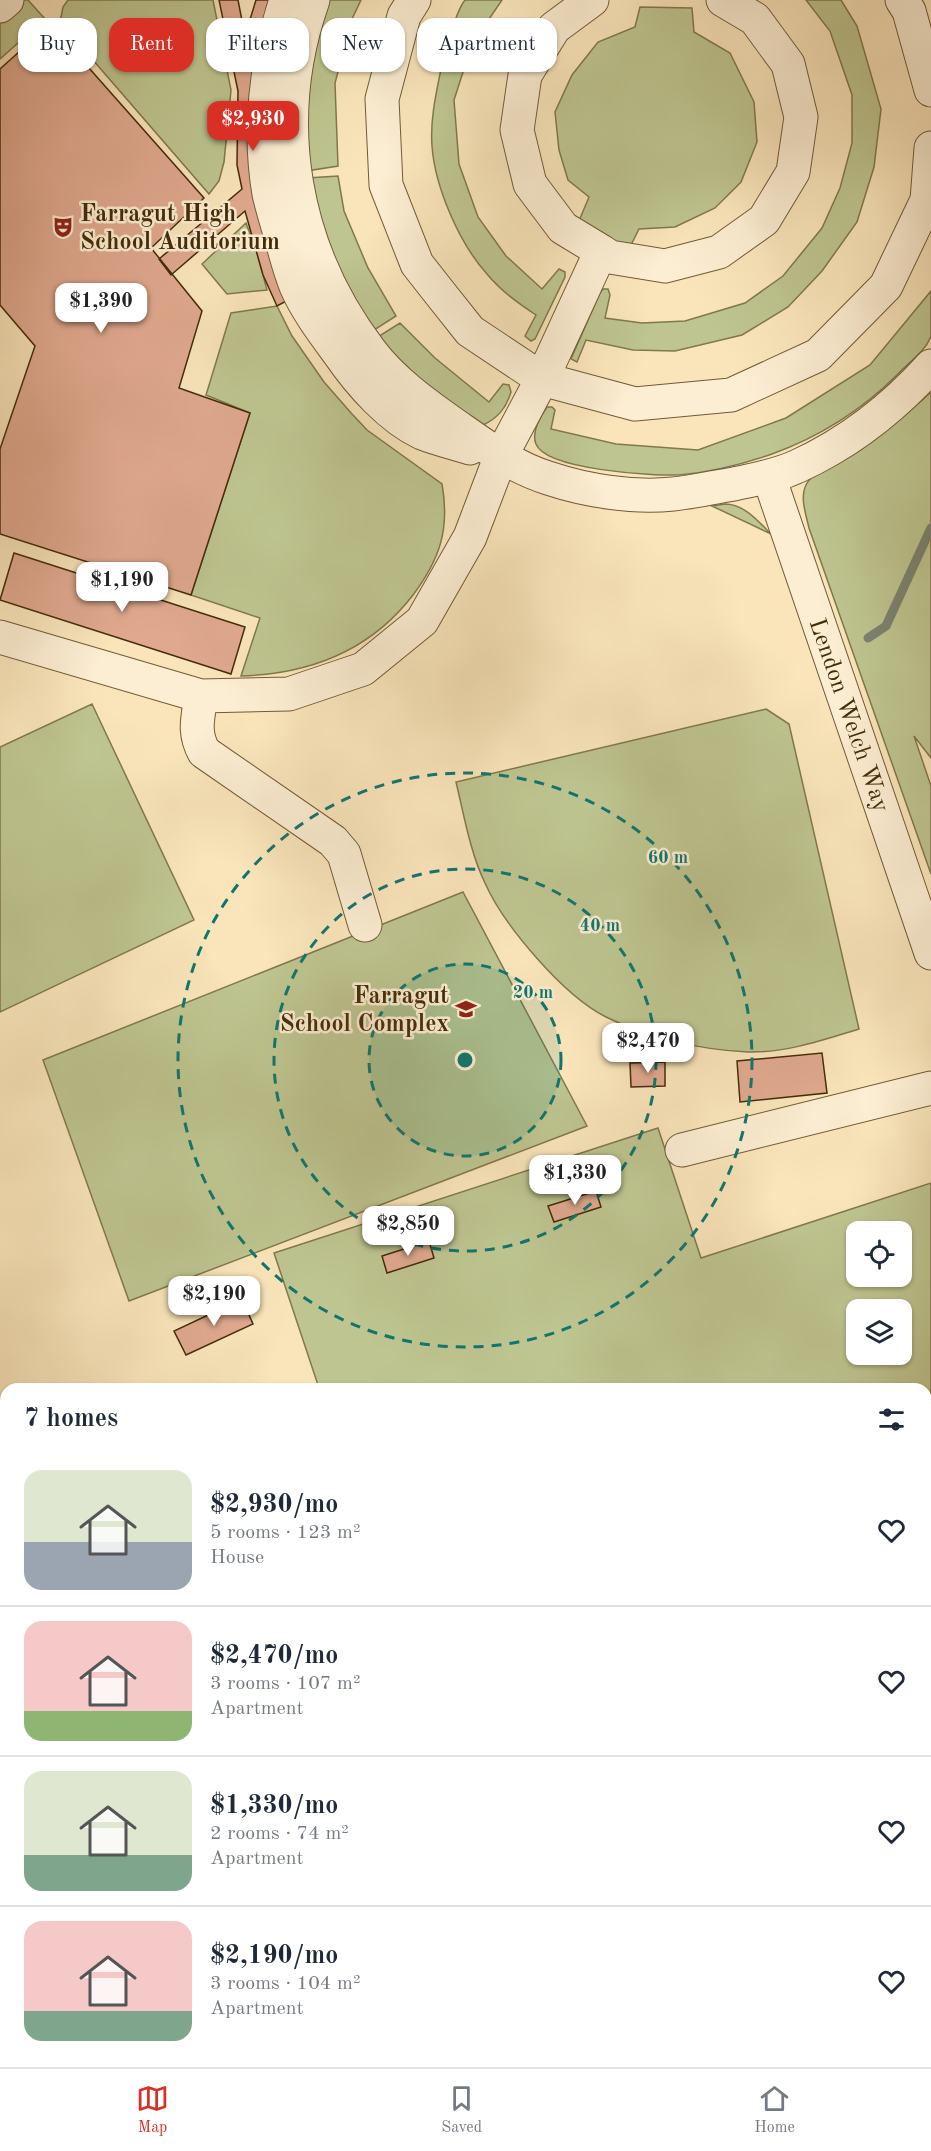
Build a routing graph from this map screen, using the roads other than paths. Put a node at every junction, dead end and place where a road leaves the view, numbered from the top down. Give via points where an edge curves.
1 (8, 0) edge
2 (286, 0) edge
3 (313, 0) edge
4 (414, 0) edge
5 (592, 0) edge
6 (723, 0) edge
7 (902, 0) edge
8 (0, 6) edge
9 (931, 90) edge
10 (931, 148) edge
11 (601, 251) junction
12 (931, 366) edge
13 (542, 379) junction
14 (500, 458) junction
15 (769, 477) junction
16 (0, 637) edge
17 (201, 696) junction
18 (365, 925) dead end
19 (931, 953) edge
20 (931, 1088) edge
21 (682, 1150) dead end

1 - 8 street
2 - 14 street via 273,45 267,87 265,150 270,196 296,286 354,376 396,416 421,432
3 - 14 street via 293,90 293,147 308,235 321,268 338,303 372,353 429,406
4 - 13 street via 404,16 382,99 386,185 417,264 470,331
5 - 11 street via 554,28 525,75 517,130 530,184 563,228
6 - 11 street via 755,19 788,64 801,117 793,172 764,220 719,252 665,266 610,257
7 - 9 street via 909,11
10 - 13 street via 927,200 886,286 818,355 731,395 635,404
11 - 13 street
12 - 15 street via 910,389 848,436 803,464
13 - 14 street
14 - 15 street via 547,478 630,494 673,494
14 - 17 street via 470,537 422,621 363,669 289,694
15 - 19 street, Lendon Welch Way
16 - 17 street
17 - 18 street via 196,731 204,752 333,842 344,854
20 - 21 street

